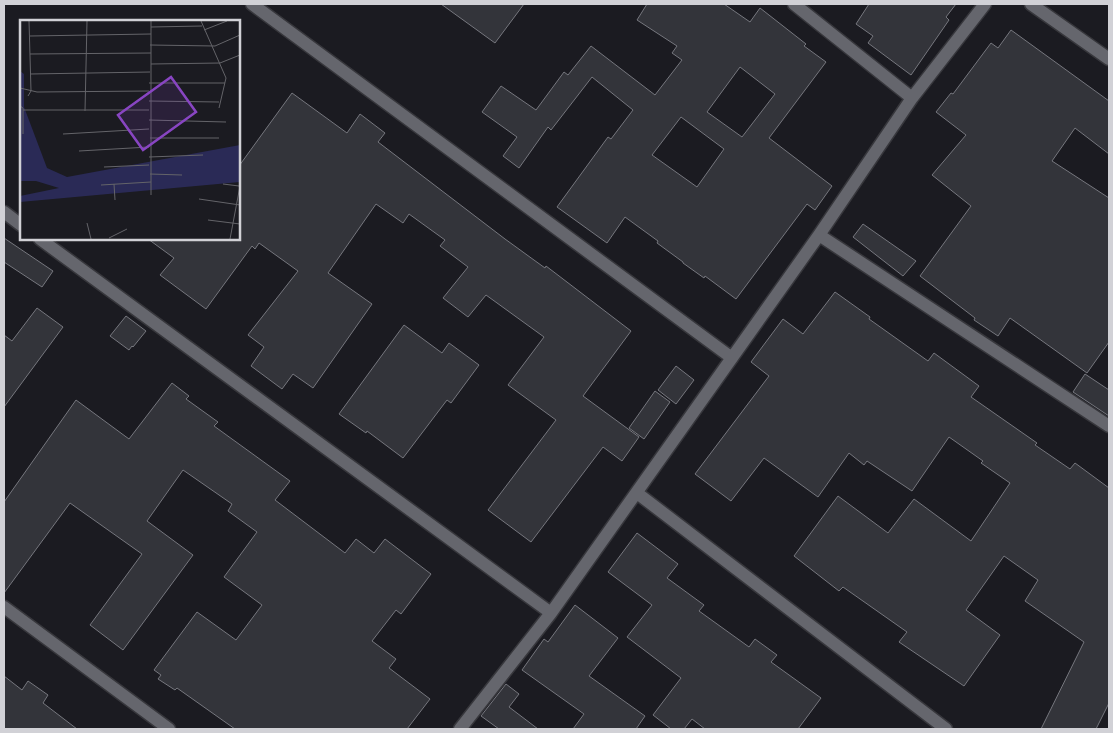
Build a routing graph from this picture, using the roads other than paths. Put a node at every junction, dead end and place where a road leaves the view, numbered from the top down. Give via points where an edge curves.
1 (252, 4) edge
2 (794, 4) edge
3 (985, 4) edge
4 (1031, 4) edge
5 (1109, 60) edge
6 (912, 98) junction
7 (4, 212) edge
8 (20, 224) edge
9 (819, 235) junction
10 (41, 240) edge
11 (732, 358) junction
12 (1109, 426) edge
13 (637, 493) junction
14 (4, 607) edge
15 (551, 613) junction
16 (169, 729) edge
17 (460, 729) edge
18 (946, 729) edge

1 - 11 street
2 - 6 street
3 - 6 street
4 - 5 street
6 - 9 street
7 - 8 street
9 - 11 street
9 - 12 street
10 - 15 street
11 - 13 street
13 - 15 street
13 - 18 street
14 - 16 street
15 - 17 street

